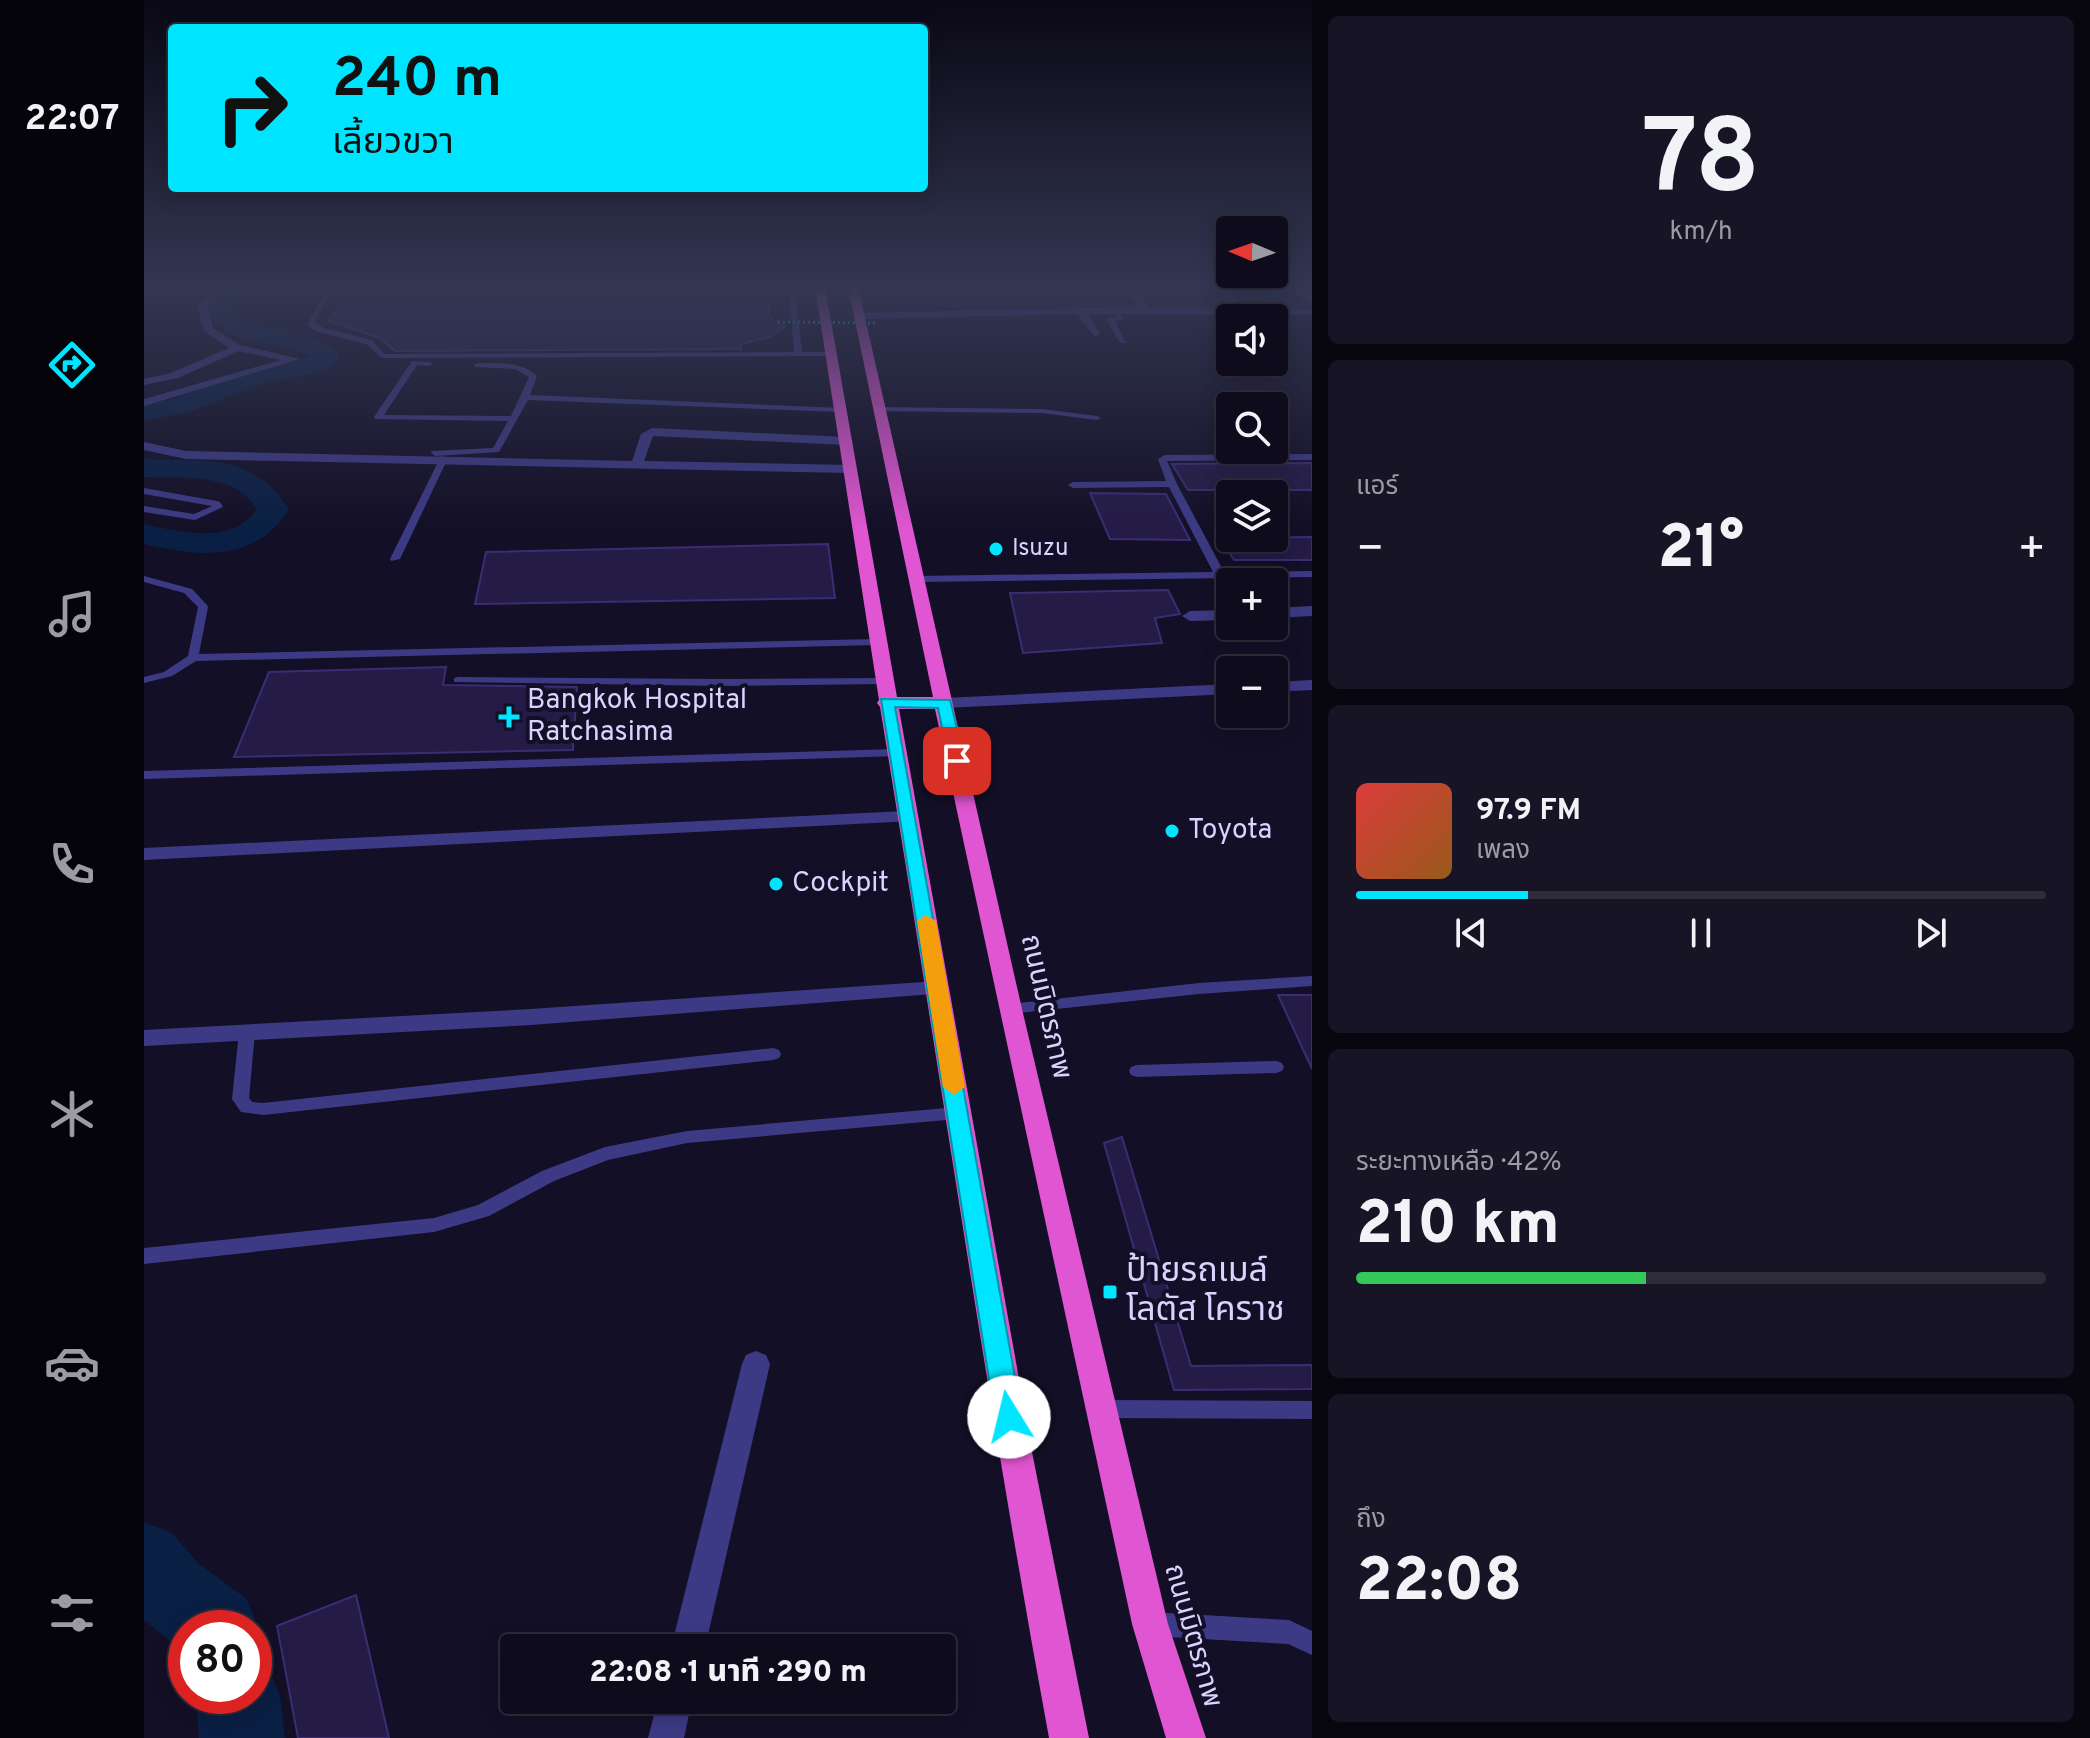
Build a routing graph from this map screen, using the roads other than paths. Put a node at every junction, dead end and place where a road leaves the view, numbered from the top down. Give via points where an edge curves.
1 (192, 368) edge
2 (264, 368) edge
3 (412, 368) edge
4 (524, 368) edge
5 (834, 368) edge
6 (870, 368) edge
7 (144, 382) edge
8 (525, 397) junction
9 (144, 403) edge
10 (879, 409) junction
11 (842, 410) junction
12 (1097, 418) dead end
13 (514, 419) junction
14 (847, 441) junction
15 (144, 446) edge
16 (440, 456) junction
17 (1312, 457) edge
18 (637, 464) junction
19 (851, 469) junction
20 (1172, 484) junction
21 (1073, 485) dead end
22 (144, 491) edge
23 (144, 509) edge
24 (395, 559) dead end
25 (1216, 568) edge
26 (1288, 574) edge
27 (1312, 574) edge
28 (1216, 575) edge
29 (144, 579) edge
30 (915, 579) junction
31 (1312, 611) edge
32 (1288, 612) edge
33 (1216, 615) edge
34 (1190, 616) dead end
35 (876, 642) junction
36 (193, 658) junction
37 (144, 680) edge
38 (458, 680) dead end
39 (882, 681) junction
40 (1312, 685) edge
41 (1288, 686) edge
42 (1216, 690) edge
43 (886, 703) junction
44 (944, 703) junction
45 (896, 753) junction
46 (144, 775) edge
47 (906, 817) junction
48 (144, 854) edge
49 (1312, 981) edge
50 (938, 988) junction
51 (1010, 1009) junction
52 (247, 1032) junction
53 (144, 1038) edge
54 (773, 1054) dead end
55 (1276, 1067) dead end
56 (1137, 1071) dead end
57 (958, 1113) junction
58 (144, 1256) edge
59 (756, 1364) dead end
60 (1102, 1409) junction
61 (1312, 1410) edge
62 (1150, 1624) junction
63 (691, 1634) edge
64 (1312, 1643) edge
65 (672, 1714) edge
66 (666, 1738) edge
67 (1069, 1738) edge
68 (1186, 1738) edge

1 - 7 street
2 - 9 street
3 - 13 lane via 378,417
4 - 8 lane via 533,376
5 - 11 highway
6 - 10 highway, ถนนมิตรภาพ
8 - 11 lane
8 - 13 lane
10 - 12 lane via 1042,411
10 - 30 highway, ถนนมิตรภาพ
11 - 14 highway
13 - 16 lane via 496,450
14 - 18 street via 652,432
14 - 19 highway
15 - 16 street via 186,455
16 - 18 street
16 - 24 lane
17 - 20 lane via 1165,458
18 - 19 street
19 - 35 highway
20 - 21 lane
20 - 25 lane
22 - 23 lane via 218,507 195,517
26 - 27 lane
28 - 30 lane
29 - 36 lane via 188,591 200,600
30 - 44 highway, ถนนมิตรภาพ
31 - 32 street
33 - 34 street
35 - 36 lane
35 - 39 highway
36 - 37 lane via 168,674
38 - 39 lane via 731,685
39 - 43 highway
40 - 41 street
42 - 44 street
43 - 44 highway
43 - 45 highway
44 - 51 highway, ถนนมิตรภาพ
45 - 46 lane
45 - 47 highway
47 - 48 street
47 - 50 highway
49 - 51 lane via 1240,982
50 - 52 street
50 - 57 highway
51 - 60 highway, ถนนมิตรภาพ
52 - 53 street
52 - 54 lane via 240,1099 247,1108 263,1109
55 - 56 lane
57 - 58 lane via 687,1137 605,1154 548,1176 483,1211 434,1225
57 - 67 highway via 1029,1539
59 - 63 street
60 - 61 lane
60 - 62 highway, ถนนมิตรภาพ
62 - 64 lane via 1289,1632
62 - 68 highway, ถนนมิตรภาพ
65 - 66 street

